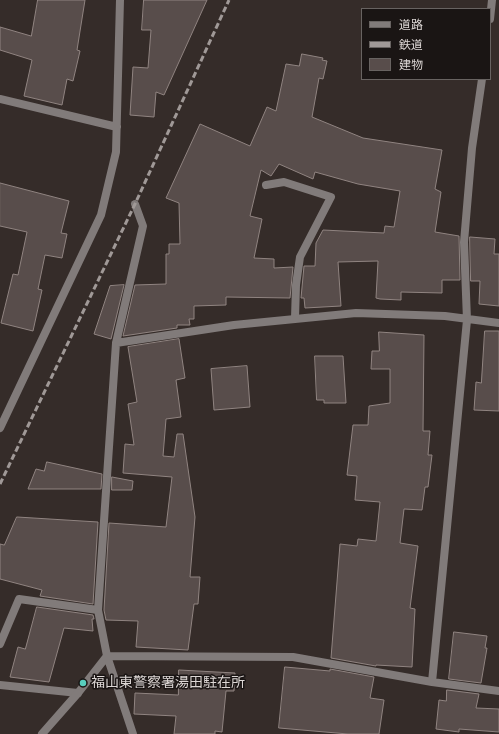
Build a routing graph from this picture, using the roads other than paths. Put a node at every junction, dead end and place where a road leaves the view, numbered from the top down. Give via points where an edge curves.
1 (120, 0) edge
2 (482, 80) edge
3 (0, 99) edge
4 (117, 127) junction
5 (266, 185) dead end
6 (135, 204) dead end
7 (295, 318) junction
8 (467, 320) junction
9 (499, 323) edge
10 (116, 343) junction
11 (0, 428) edge
12 (98, 610) junction
13 (0, 644) edge
14 (107, 656) junction
15 (432, 682) junction
16 (0, 685) edge
17 (499, 691) edge
18 (78, 693) junction
19 (42, 734) edge
20 (133, 734) edge

1 - 4 street
2 - 8 street via 472,148 464,242
3 - 4 street
4 - 11 street via 116,152 101,214
5 - 7 street via 284,182 331,197 300,257
6 - 10 street via 143,226
7 - 8 street via 356,313 445,316
7 - 10 street
8 - 9 street
8 - 15 street
10 - 12 street
12 - 13 street via 19,599
12 - 14 street
14 - 15 street via 293,657
14 - 18 street
14 - 20 street
15 - 17 street
16 - 18 street
18 - 19 street

